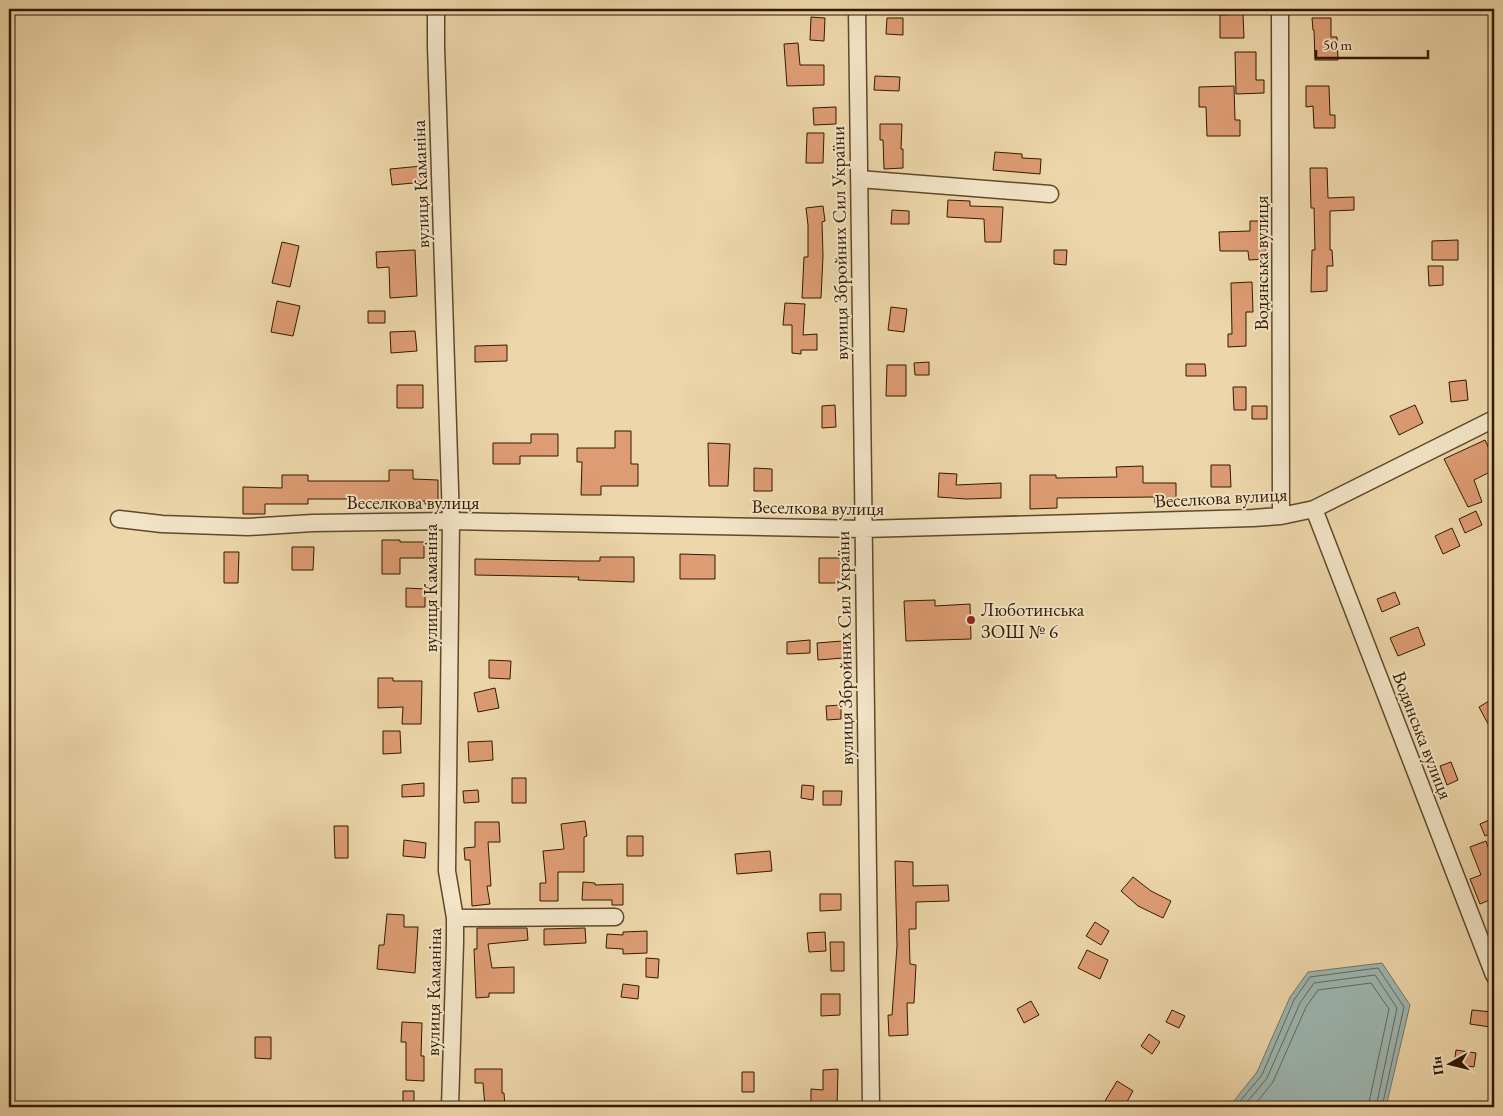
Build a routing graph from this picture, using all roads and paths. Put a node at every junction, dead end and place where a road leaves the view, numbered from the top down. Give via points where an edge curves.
1 (436, 9) edge
2 (857, 9) edge
3 (1280, 9) edge
4 (859, 179) junction
5 (1050, 194) dead end
6 (1494, 419) edge
7 (1314, 509) junction
8 (1281, 516) junction
9 (119, 519) dead end
10 (451, 521) junction
11 (863, 529) junction
12 (615, 917) dead end
13 (455, 918) junction
14 (1494, 975) edge
15 (450, 1107) edge
16 (871, 1107) edge

1 - 10 street, вулиця Каманіна
2 - 4 street, вулиця Збройних Сил України
3 - 8 street, Водянська вулиця
4 - 5 street
4 - 11 street, вулиця Збройних Сил України
6 - 7 street, Веселкова вулиця
7 - 8 street, Веселкова вулиця
7 - 14 street, Водянська вулиця
8 - 11 street, Веселкова вулиця
9 - 10 street, Веселкова вулиця via 248,527
10 - 11 street, Веселкова вулиця
10 - 13 street, вулиця Каманіна via 447,872
11 - 16 street, вулиця Збройних Сил України
12 - 13 street
13 - 15 street, вулиця Каманіна

